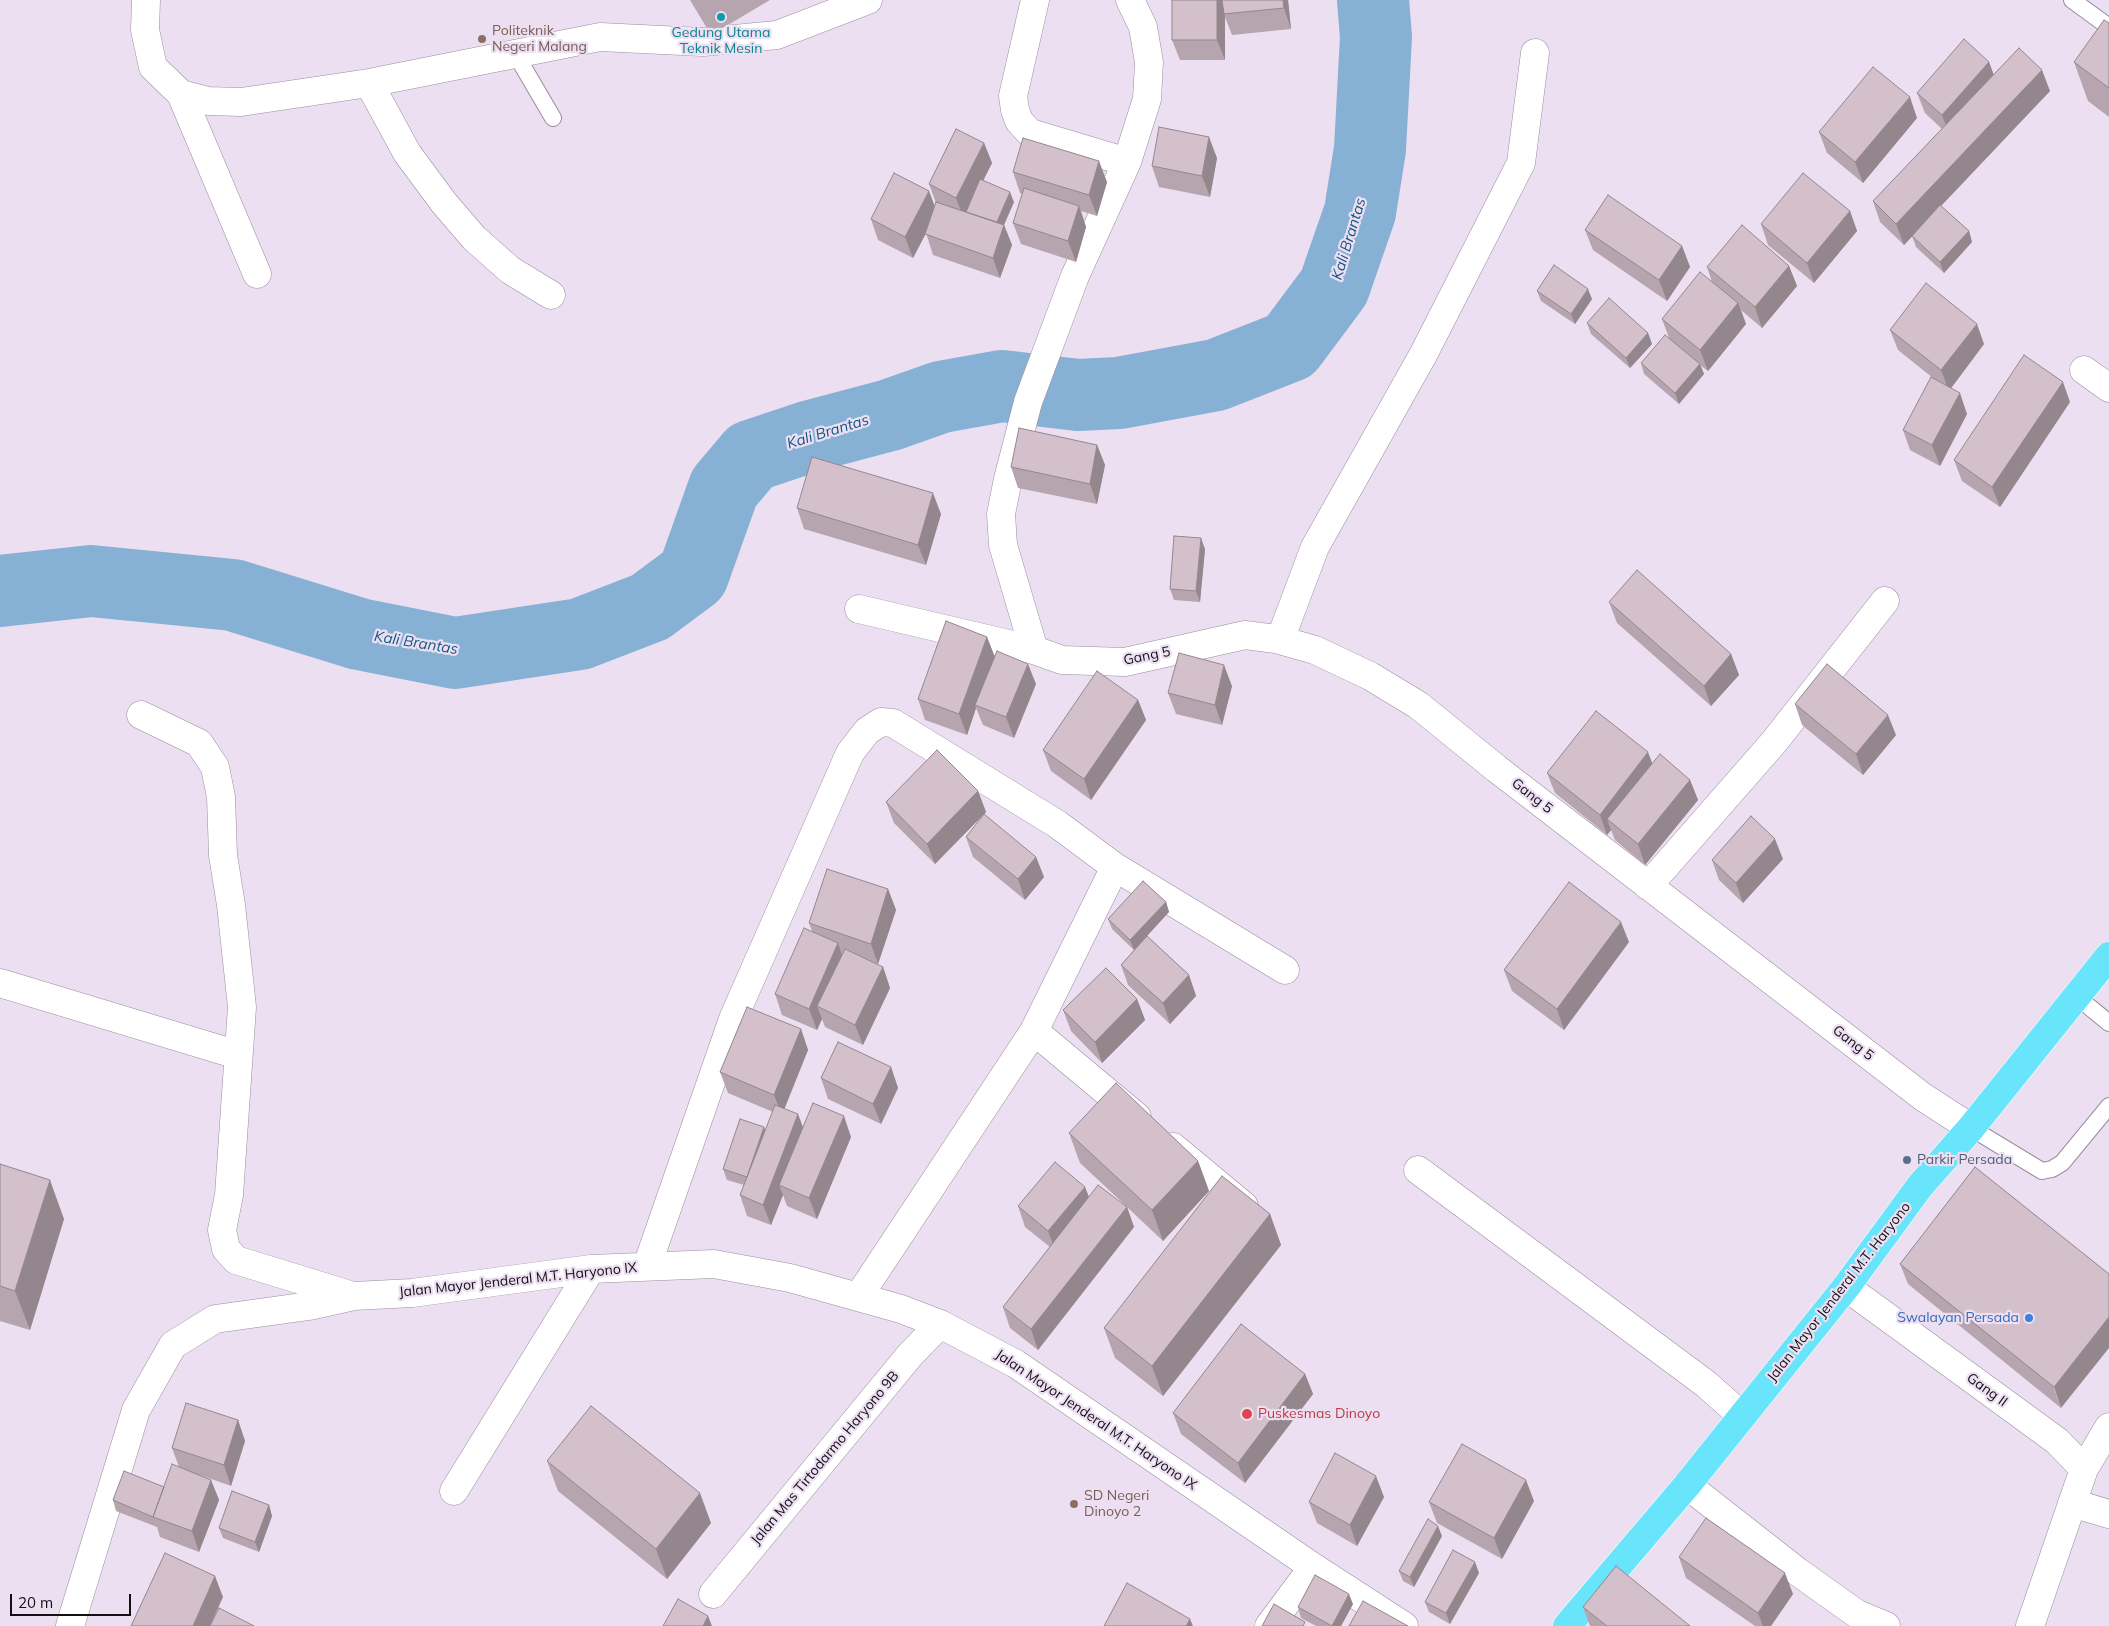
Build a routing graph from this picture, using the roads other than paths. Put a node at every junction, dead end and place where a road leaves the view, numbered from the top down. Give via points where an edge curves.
1 (146, 0) edge
2 (868, 0) edge
3 (1035, 0) edge
4 (1130, 0) edge
5 (2072, 0) edge
6 (2109, 27) edge
7 (515, 53) junction
8 (1535, 53) dead end
9 (369, 83) junction
10 (181, 94) junction
11 (553, 118) dead end
12 (1127, 162) junction
13 (257, 274) dead end
14 (551, 295) dead end
15 (2084, 370) dead end
16 (2109, 388) edge
17 (1885, 601) dead end
18 (859, 610) dead end
19 (1280, 640) junction
20 (1034, 650) junction
21 (141, 715) dead end
22 (1115, 867) junction
23 (1648, 886) junction
24 (2109, 956) edge
25 (1285, 970) dead end
26 (0, 983) edge
27 (2076, 996) junction
28 (2109, 1023) edge
29 (1034, 1031) junction
30 (238, 1055) junction
31 (2109, 1106) edge
32 (1971, 1128) junction
33 (1418, 1170) dead end
34 (1247, 1208) edge
35 (647, 1266) junction
36 (592, 1269) junction
37 (1846, 1287) junction
38 (354, 1296) junction
39 (859, 1296) junction
40 (940, 1324) junction
41 (1742, 1416) junction
42 (2109, 1427) edge
43 (2084, 1469) junction
44 (1687, 1485) junction
45 (454, 1491) dead end
46 (2072, 1503) junction
47 (2109, 1514) edge
48 (1313, 1567) junction
49 (713, 1594) dead end
50 (70, 1626) edge
51 (1268, 1626) edge
52 (1404, 1626) edge
53 (1567, 1626) edge
54 (1886, 1626) edge
55 (2030, 1626) edge

1 - 10 street via 145,30 153,67
2 - 7 street via 777,35 703,42 600,37
3 - 12 street via 1013,96 1019,122 1030,133
4 - 12 street via 1143,27 1149,62 1147,99
5 - 6 lane
7 - 9 street
7 - 11 lane
8 - 19 street via 1521,163 1423,355 1316,547
9 - 10 street via 241,102 208,101
9 - 14 street via 407,153 474,238 510,270
10 - 13 street
12 - 20 street via 1075,276 1028,402 1008,479 1002,514 1003,545
15 - 16 street
17 - 23 street via 1774,742
18 - 20 street, Gang 5
19 - 20 street, Gang 5 via 1245,635 1125,662 1062,660
19 - 23 street, Gang 5 via 1315,650 1370,676 1418,706
21 - 30 street via 199,743 215,767 221,797 222,855 242,1007
22 - 25 street
22 - 29 street
22 - 35 street via 1057,824 893,723 881,722 867,731 850,753 733,1019
23 - 32 street, Gang 5 via 1923,1097
24 - 27 main road, Jalan Mayor Jenderal M.T. Haryono
26 - 30 street
27 - 28 lane
27 - 32 main road, Jalan Mayor Jenderal M.T. Haryono
29 - 34 street
29 - 39 street
30 - 38 street via 229,1195 222,1230 226,1249 236,1260
31 - 32 lane via 2062,1163 2042,1171
32 - 37 main road, Jalan Mayor Jenderal M.T. Haryono via 1920,1186
33 - 41 street via 1706,1384
35 - 36 street, Jalan Mayor Jenderal M.T. Haryono IX
35 - 39 street, Jalan Mayor Jenderal M.T. Haryono IX via 714,1264 790,1278
36 - 38 street, Jalan Mayor Jenderal M.T. Haryono IX via 412,1293
36 - 45 street
37 - 41 main road, Jalan Mayor Jenderal M.T. Haryono
37 - 43 street, Gang II via 2057,1441
38 - 50 street, Jalan Mayor Jenderal M.T. Haryono IX via 309,1306 215,1319 173,1345 136,1410
39 - 40 street, Jalan Mayor Jenderal M.T. Haryono IX
40 - 48 street, Jalan Mayor Jenderal M.T. Haryono IX via 1016,1364
40 - 49 street, Jalan Mas Tirtodarmo Haryono 9B via 910,1355
41 - 44 main road, Jalan Mayor Jenderal M.T. Haryono
42 - 43 street
43 - 46 street
44 - 53 main road, Jalan Mayor Jenderal M.T. Haryono
44 - 54 street via 1805,1578 1857,1614
46 - 47 street
46 - 55 street
48 - 51 street
48 - 52 street, Jalan Mayor Jenderal M.T. Haryono IX

